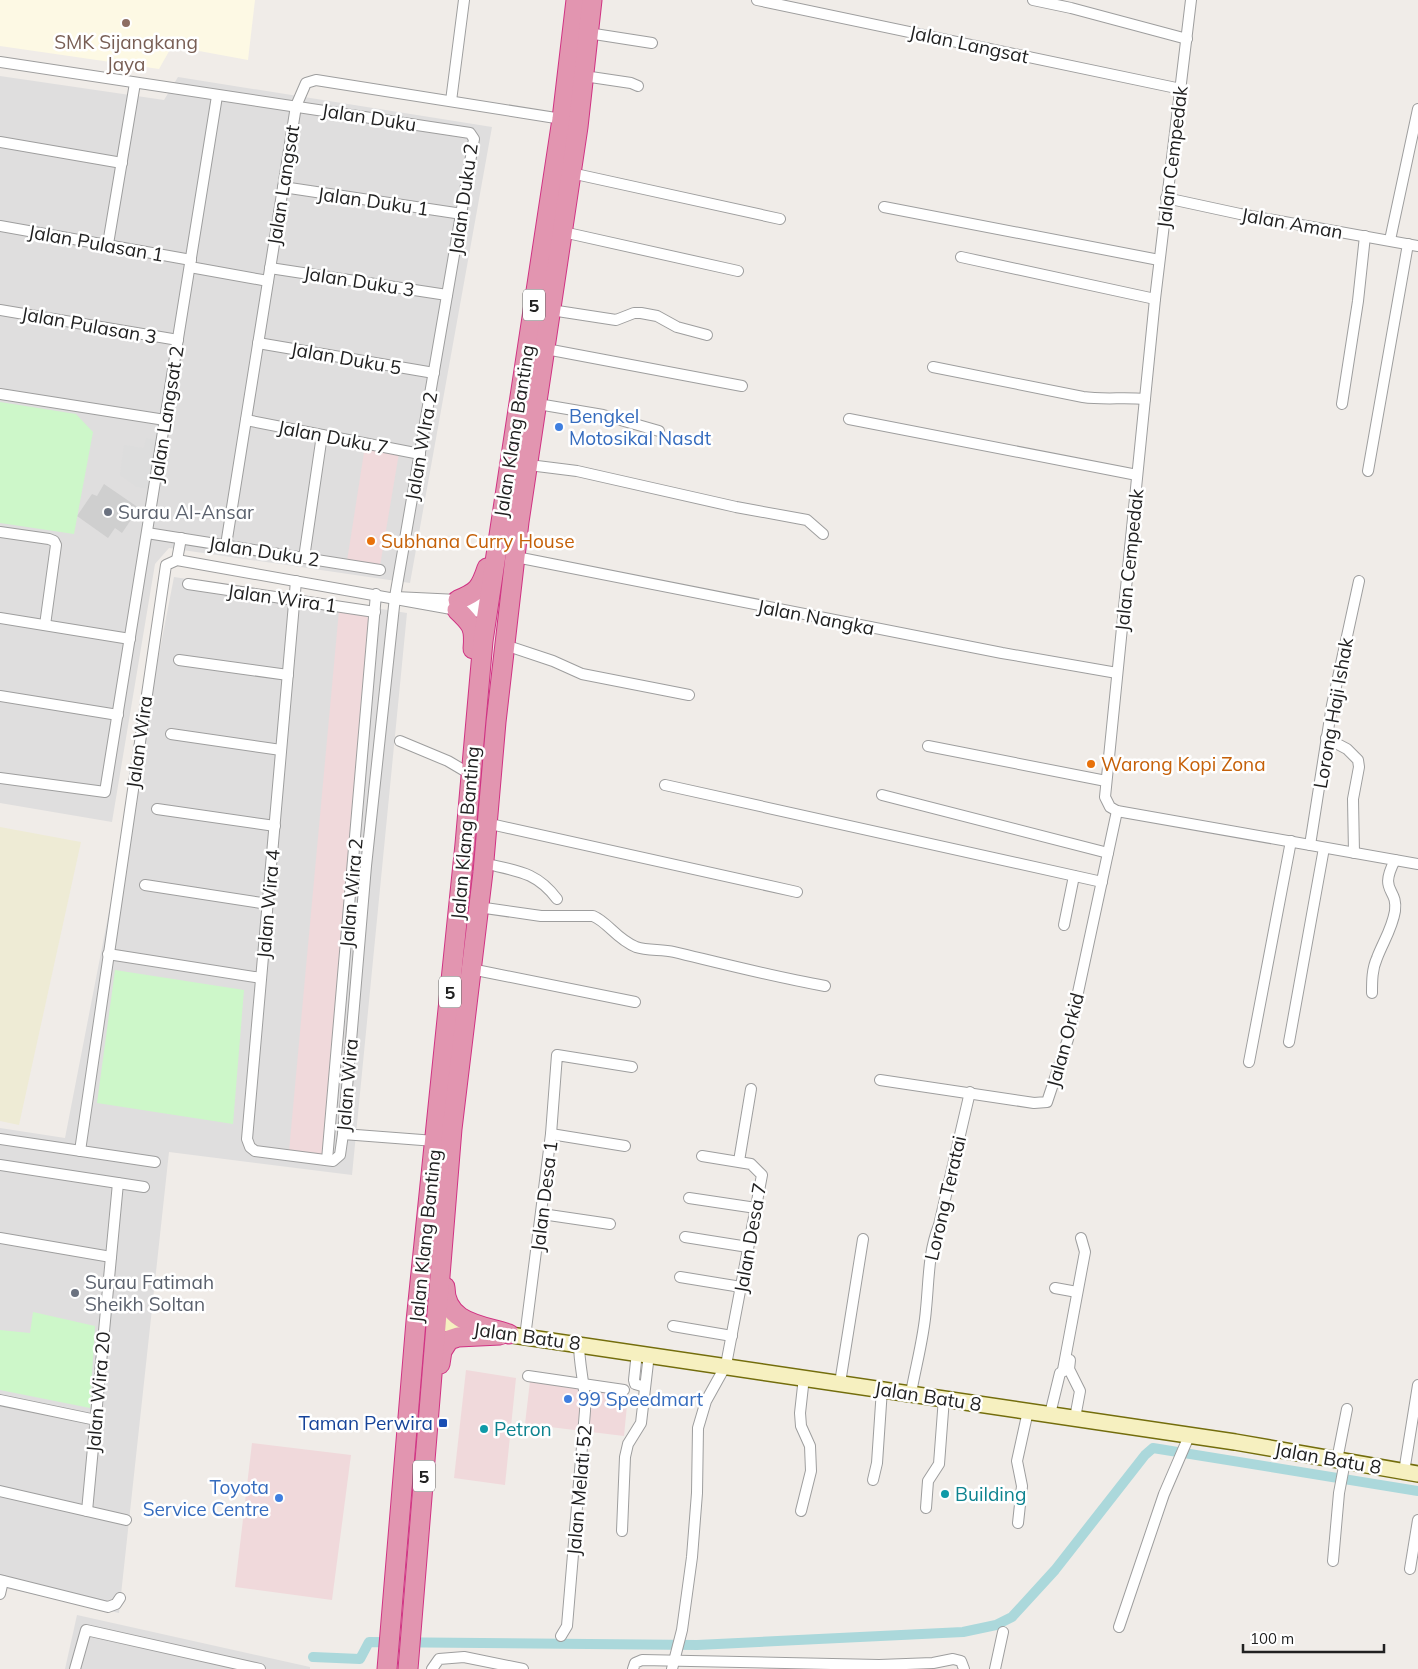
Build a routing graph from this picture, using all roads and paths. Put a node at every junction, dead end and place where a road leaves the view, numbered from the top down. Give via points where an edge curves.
1 (464, 0) edge
2 (576, 0) edge
3 (592, 0) edge
4 (758, 0) edge
5 (1033, 0) edge
6 (1191, 0) edge
7 (588, 34) junction
8 (1187, 40) junction
9 (652, 43) dead end
10 (0, 62) edge
11 (584, 76) junction
12 (135, 83) junction
13 (638, 86) dead end
14 (1181, 89) junction
15 (217, 96) junction
16 (451, 101) junction
17 (296, 106) junction
18 (1418, 109) edge
19 (562, 119) junction
20 (470, 133) joint
21 (0, 142) edge
22 (122, 163) junction
23 (571, 173) junction
24 (283, 188) junction
25 (1166, 198) junction
26 (884, 207) dead end
27 (462, 214) junction
28 (780, 219) dead end
29 (0, 226) edge
30 (563, 232) junction
31 (1390, 240) junction
32 (108, 244) junction
33 (1364, 244) junction
34 (1409, 250) edge
35 (961, 257) dead end
36 (1159, 260) junction
37 (190, 263) junction
38 (270, 268) junction
39 (738, 271) dead end
40 (268, 282) junction
41 (447, 295) junction
42 (1155, 300) junction
43 (0, 310) edge
44 (551, 310) junction
45 (707, 335) dead end
46 (178, 340) junction
47 (258, 343) junction
48 (546, 349) junction
49 (933, 367) dead end
50 (434, 373) junction
51 (742, 386) dead end
52 (0, 394) edge
53 (1145, 399) junction
54 (538, 404) junction
55 (1342, 404) dead end
56 (849, 419) dead end
57 (165, 420) junction
58 (246, 420) junction
59 (659, 430) dead end
60 (322, 435) junction
61 (420, 454) junction
62 (529, 465) junction
63 (1368, 471) dead end
64 (1137, 475) junction
65 (504, 492) junction
66 (519, 522) junction
67 (0, 532) edge
68 (147, 533) junction
69 (823, 534) dead end
70 (181, 538) junction
71 (226, 545) junction
72 (516, 557) junction
73 (304, 558) junction
74 (177, 560) junction
75 (380, 570) dead end
76 (296, 581) junction
77 (1359, 581) dead end
78 (188, 584) dead end
79 (376, 594) junction
80 (395, 597) junction
81 (294, 600) junction
82 (457, 605) junction
83 (487, 610) junction
84 (375, 612) junction
85 (0, 618) edge
86 (45, 625) junction
87 (130, 639) junction
88 (505, 645) junction
89 (179, 660) dead end
90 (1117, 673) junction
91 (288, 675) junction
92 (689, 695) dead end
93 (0, 696) edge
94 (118, 716) junction
95 (171, 734) dead end
96 (494, 734) junction
97 (1326, 738) junction
98 (400, 742) dead end
99 (928, 746) dead end
100 (281, 750) junction
101 (472, 750) junction
102 (470, 774) junction
103 (0, 778) edge
104 (1106, 781) junction
105 (665, 785) dead end
106 (882, 795) dead end
107 (156, 809) dead end
108 (1117, 811) junction
109 (486, 823) junction
110 (275, 826) junction
111 (1291, 841) junction
112 (1310, 845) junction
113 (1324, 848) junction
114 (1354, 852) junction
115 (1108, 853) junction
116 (1395, 860) junction
117 (483, 863) junction
118 (1418, 864) edge
119 (1074, 876) junction
120 (1102, 882) junction
121 (145, 885) dead end
122 (797, 892) dead end
123 (557, 899) dead end
124 (268, 904) junction
125 (478, 906) junction
126 (1064, 925) dead end
127 (108, 954) junction
128 (471, 969) junction
129 (261, 978) junction
130 (825, 986) dead end
131 (1372, 993) dead end
132 (635, 1002) dead end
133 (1289, 1042) dead end
134 (1249, 1062) dead end
135 (632, 1067) dead end
136 (880, 1080) dead end
137 (751, 1089) dead end
138 (970, 1092) junction
139 (343, 1134) junction
140 (551, 1134) junction
141 (0, 1139) edge
142 (435, 1141) junction
143 (625, 1146) dead end
144 (80, 1151) junction
145 (702, 1156) dead end
146 (327, 1160) junction
147 (740, 1160) junction
148 (155, 1162) dead end
149 (0, 1165) edge
150 (118, 1183) junction
151 (144, 1187) dead end
152 (448, 1188) junction
153 (428, 1194) junction
154 (689, 1198) dead end
155 (756, 1208) junction
156 (542, 1214) junction
157 (610, 1224) dead end
158 (685, 1237) dead end
159 (0, 1238) edge
160 (1081, 1238) dead end
161 (863, 1239) dead end
162 (748, 1247) junction
163 (111, 1257) junction
164 (680, 1277) dead end
165 (741, 1287) junction
166 (1055, 1288) dead end
167 (1077, 1292) junction
168 (437, 1322) junction
169 (673, 1326) dead end
170 (1076, 1328) dead end
171 (517, 1336) junction
172 (732, 1336) junction
173 (579, 1344) junction
174 (643, 1353) junction
175 (726, 1366) junction
176 (1066, 1370) junction
177 (411, 1374) junction
178 (528, 1376) dead end
179 (804, 1377) junction
180 (840, 1382) junction
181 (582, 1384) junction
182 (1418, 1385) edge
183 (882, 1389) junction
184 (624, 1390) dead end
185 (911, 1393) junction
186 (944, 1398) junction
187 (0, 1400) edge
188 (1347, 1409) dead end
189 (1028, 1411) junction
190 (1050, 1414) junction
191 (1075, 1418) junction
192 (96, 1420) junction
193 (1187, 1441) junction
194 (427, 1445) junction
195 (1342, 1464) junction
196 (1411, 1473) edge
197 (873, 1480) dead end
198 (0, 1491) edge
199 (926, 1508) dead end
200 (87, 1511) junction
201 (801, 1511) dead end
202 (126, 1520) dead end
203 (1418, 1520) edge
204 (1018, 1523) dead end
205 (622, 1531) dead end
206 (1333, 1561) dead end
207 (1410, 1569) dead end
208 (1, 1581) edge
209 (0, 1594) edge
210 (120, 1598) dead end
211 (1118, 1627) dead end
212 (1003, 1632) dead end
213 (561, 1636) dead end
214 (674, 1661) edge
215 (387, 1665) edge
216 (408, 1665) edge
217 (713, 1665) edge
218 (794, 1667) edge
219 (879, 1667) edge
220 (75, 1669) edge
221 (260, 1669) edge
222 (432, 1669) edge
223 (523, 1669) edge
224 (633, 1669) edge
225 (964, 1669) edge
226 (995, 1669) edge

1 - 16 street
2 - 19 highway, Jalan Klang Banting / 5
3 - 7 highway, Jalan Klang Banting / 5
4 - 14 street, Jalan Langsat
5 - 8 street
6 - 8 street, Jalan Cempedak
7 - 9 street
7 - 11 highway, Jalan Klang Banting / 5
8 - 14 street, Jalan Cempedak
10 - 12 street, Jalan Duku
11 - 13 street
11 - 23 highway, Jalan Klang Banting / 5
12 - 15 street, Jalan Duku
12 - 22 street
14 - 25 street, Jalan Cempedak
15 - 17 street, Jalan Duku
15 - 37 street, Jalan Langsat 2
16 - 17 street, Jalan Langsat via 309,80
16 - 19 street, Jalan Langsat
17 - 20 street, Jalan Duku
17 - 24 street, Jalan Langsat
18 - 31 street
19 - 65 highway, Jalan Klang Banting / 5
20 - 27 street, Jalan Duku 2 via 474,139
21 - 22 street
22 - 32 street
23 - 28 street
23 - 30 highway, Jalan Klang Banting / 5
24 - 27 street, Jalan Duku 1
24 - 38 street, Jalan Langsat
25 - 33 street, Jalan Aman
25 - 36 street, Jalan Cempedak
26 - 36 street
27 - 41 street, Jalan Duku 2
29 - 32 street, Jalan Pulasan 1
30 - 39 street
30 - 44 highway, Jalan Klang Banting / 5
31 - 33 street, Jalan Aman
31 - 34 street, Jalan Aman
32 - 37 street, Jalan Pulasan 1
33 - 55 street
34 - 63 street
35 - 42 street
36 - 42 street, Jalan Cempedak
37 - 40 street, Jalan Pulasan 1
37 - 46 street, Jalan Langsat 2
38 - 40 street, Jalan Langsat
38 - 41 street, Jalan Duku 3
40 - 47 street, Jalan Langsat
41 - 50 street, Jalan WIra 2
42 - 53 street, Jalan Cempedak
43 - 46 street, Jalan Pulasan 3
44 - 45 street via 616,320 642,313
44 - 48 highway, Jalan Klang Banting / 5
46 - 57 street, Jalan Langsat 2
47 - 50 street, Jalan Duku 5
47 - 58 street, Jalan Langsat
48 - 51 street
48 - 54 highway, Jalan Klang Banting / 5
49 - 53 street via 1082,397
50 - 61 street, Jalan WIra 2
52 - 57 street
53 - 64 street, Jalan Cempedak
54 - 59 street via 603,415
54 - 62 highway, Jalan Klang Banting / 5
56 - 64 street
57 - 68 street, Jalan Langsat 2
58 - 60 street, Jalan Duku 7
58 - 71 street, Jalan Langsat
60 - 61 street, Jalan Duku 7
60 - 73 street
61 - 80 street, Jalan WIra 2
62 - 66 highway, Jalan Klang Banting / 5
62 - 69 street via 807,520
64 - 90 street, Jalan Cempedak
65 - 82 highway via 482,584
65 - 83 highway, Jalan Klang Banting / 5
66 - 72 highway, Jalan Klang Banting / 5
66 - 83 highway via 502,600
67 - 86 street via 49,539 56,545
68 - 70 street, Jalan Duku 2
68 - 87 street, Jalan Langsat 2
70 - 71 street, Jalan Duku 2
70 - 74 street
71 - 73 street, Jalan Duku 2
72 - 88 highway, Jalan Klang Banting / 5
72 - 90 street, Jalan Nangka via 1002,654
73 - 75 street, Jalan Duku 2
74 - 76 street
74 - 127 street, Jalan Wira via 166,565
76 - 79 street
76 - 81 street, Jalan Wira 4
77 - 97 street, Lorong Haji Ishak
78 - 81 street, Jalan Wira 1
79 - 80 street
79 - 84 street, Jalan Wira 2
80 - 82 street
80 - 139 street, Jalan Wira via 366,866
81 - 84 street, Jalan Wira 1
81 - 91 street, Jalan Wira 4
82 - 83 street via 482,612
82 - 101 highway via 474,633 470,695
83 - 96 highway via 498,624
83 - 101 highway, Jalan Klang Banting / 5
84 - 146 street, Jalan Wira 2
85 - 86 street
86 - 87 street
87 - 94 street, Jalan Langsat 2
88 - 92 street via 582,674
88 - 96 highway, Jalan Klang Banting / 5
89 - 91 street
90 - 104 street, Jalan Cempedak
91 - 100 street, Jalan Wira 4
93 - 94 street
94 - 103 street, Jalan Langsat 2 via 105,792
95 - 100 street
96 - 109 highway, Jalan Klang Banting / 5
97 - 112 street, Lorong Haji Ishak
97 - 114 street via 1347,749 1358,760 1353,799
98 - 102 street via 448,761
99 - 104 street
100 - 110 street, Jalan Wira 4
101 - 102 highway, Jalan Klang Banting / 5
102 - 142 highway, Jalan Klang Banting / 5
104 - 108 street, Jalan Cempedak via 1107,803
105 - 119 street
106 - 115 street
107 - 110 street
108 - 111 street
108 - 115 street, Jalan Orkid
109 - 117 highway, Jalan Klang Banting / 5
109 - 122 street
110 - 124 street, Jalan Wira 4
111 - 112 street
111 - 134 street
112 - 113 street
113 - 114 street
113 - 133 street
114 - 116 street
115 - 120 street, Jalan Orkid
116 - 118 street
116 - 131 street via 1387,876 1395,910 1373,971
117 - 123 street via 534,876
117 - 125 highway, Jalan Klang Banting / 5
119 - 120 street
119 - 126 street
120 - 138 street, Jalan Orkid via 1068,1039 1050,1099 1034,1103
121 - 124 street
124 - 129 street, Jalan Wira 4
125 - 128 highway, Jalan Klang Banting / 5
125 - 130 street via 541,916 592,916 599,918 616,937 637,947 671,951
127 - 129 street
127 - 144 street, Jalan Wira
128 - 132 street
128 - 152 highway, Jalan Klang Banting / 5
129 - 146 street, Jalan Wira 4 via 248,1144 255,1151
135 - 140 street, Jalan Desa 1 via 557,1055
136 - 138 street, Jalan Orkid
137 - 147 street
138 - 185 street, Lorong Teratai via 929,1260 926,1311
139 - 142 street
139 - 146 street, Jalan Wira via 340,1156 334,1161
140 - 143 street
140 - 156 street, Jalan Desa 1
141 - 144 street
142 - 153 highway, Jalan Klang Banting / 5
144 - 148 street
145 - 147 street, Jalan Desa 7
147 - 155 street, Jalan Desa 7 via 751,1164 762,1175
149 - 150 street
150 - 151 street
150 - 163 street, Jalan Wira 20
152 - 168 highway, Jalan Klang Banting / 5
152 - 171 highway via 446,1302 453,1314 459,1317
153 - 168 highway via 431,1229 425,1300 428,1312
153 - 177 highway, Jalan Klang Banting / 5
154 - 155 street
155 - 162 street, Jalan Desa 7
156 - 157 street
156 - 171 street, Jalan Desa 1 via 529,1304
158 - 162 street
159 - 163 street
160 - 167 street via 1084,1252
161 - 180 street
162 - 165 street, Jalan Desa 7
163 - 192 street, Jalan Wira 20
164 - 165 street
165 - 172 street, Jalan Desa 7
166 - 167 street
167 - 176 street
168 - 171 street, Jalan Batu 8
168 - 177 highway via 422,1337 419,1368
168 - 194 highway, Jalan Klang Banting / 5
169 - 172 street
170 - 176 street
171 - 173 street, Jalan Batu 8
171 - 194 highway via 458,1337 444,1345
172 - 175 street, Jalan Desa 7
173 - 174 street, Jalan Batu 8
173 - 181 street, Jalan Melati 52
174 - 175 street, Jalan Batu 8
174 - 205 street via 634,1380 635,1384 645,1387 641,1423 628,1444 625,1456
175 - 179 street, Jalan Batu 8
175 - 214 street, Jalan Desa 7 via 706,1402 698,1428 697,1493 682,1630
176 - 190 street via 1058,1382
176 - 191 street via 1080,1391
177 - 215 highway, Jalan Klang Banting / 5
178 - 181 street
179 - 180 street, Jalan Batu 8
179 - 201 street via 800,1413 801,1426 810,1446 811,1471
180 - 183 street, Jalan Batu 8
181 - 184 street
181 - 213 street, Jalan Melati 52 via 586,1400 577,1522 567,1626
182 - 196 street
183 - 185 street, Jalan Batu 8
183 - 197 street
185 - 186 street, Jalan Batu 8
186 - 189 street, Jalan Batu 8
186 - 199 street via 939,1464 928,1481
187 - 192 street
188 - 195 street
189 - 190 street, Jalan Batu 8
189 - 204 street via 1017,1461 1022,1486
190 - 191 street, Jalan Batu 8
191 - 193 street, Jalan Batu 8
192 - 200 street, Jalan Wira 20
193 - 195 street, Jalan Batu 8
193 - 211 street via 1150,1531 1144,1558
194 - 216 highway, Jalan Klang Banting / 5
195 - 196 street, Jalan Batu 8
195 - 206 street
198 - 200 street
200 - 202 street
203 - 207 street
208 - 209 street
208 - 210 street via 108,1607
212 - 226 street
214 - 217 street
214 - 224 street via 642,1660 635,1663
217 - 218 street
218 - 219 street
219 - 225 street via 953,1659 961,1660
220 - 221 street via 86,1630
222 - 223 street via 439,1659 464,1657

